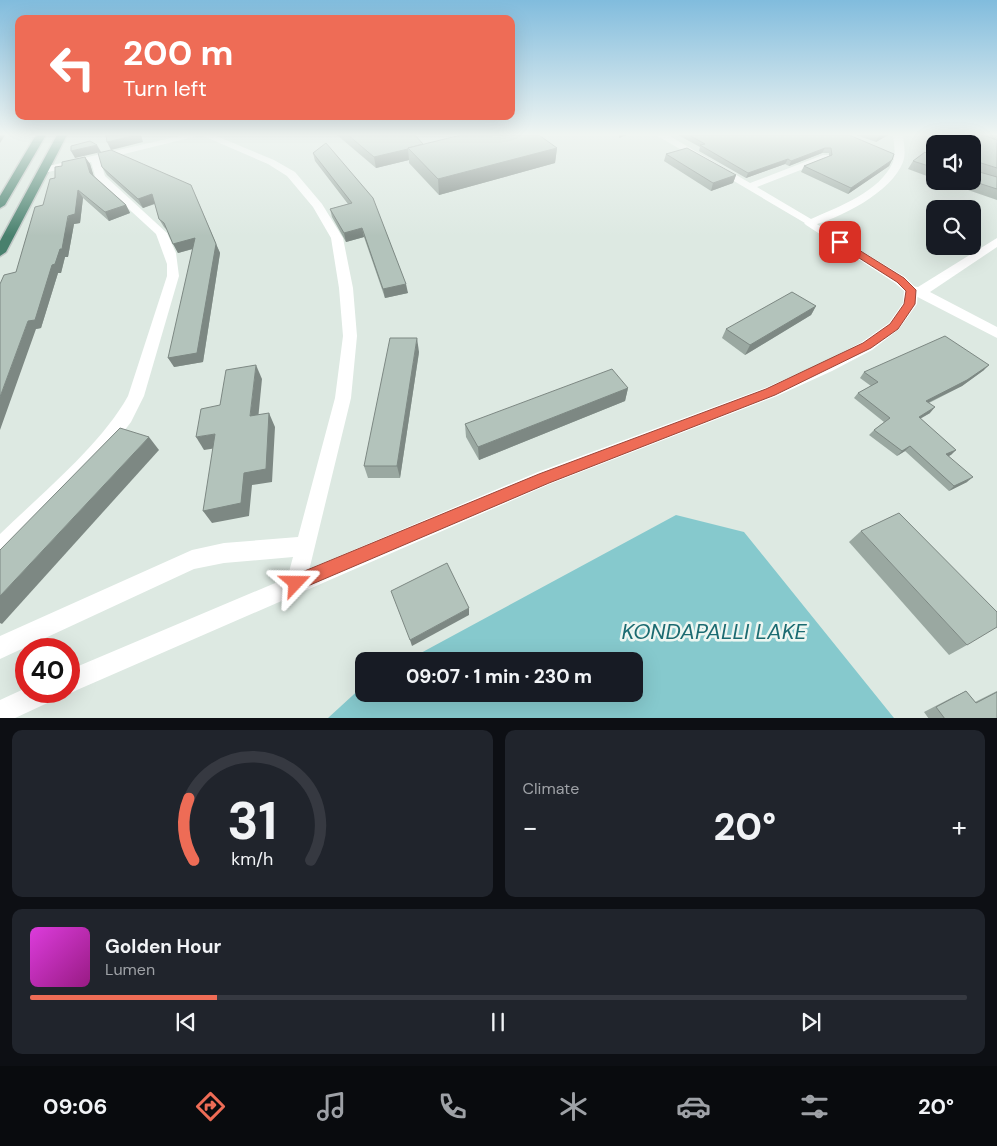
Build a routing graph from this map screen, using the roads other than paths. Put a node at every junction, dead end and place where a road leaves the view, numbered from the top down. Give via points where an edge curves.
1 (21, 169) edge
2 (50, 169) edge
3 (98, 169) edge
4 (282, 169) edge
5 (718, 169) edge
6 (796, 169) edge
7 (894, 169) edge
8 (44, 170) joint
9 (749, 187) junction
10 (0, 205) edge
11 (810, 223) junction
12 (997, 242) edge
13 (0, 252) edge
14 (916, 291) junction
15 (997, 333) edge
16 (305, 546) junction
17 (0, 548) edge
18 (296, 583) junction
19 (0, 648) edge
20 (80, 677) edge
21 (21, 703) edge
22 (0, 712) edge

1 - 10 highway
2 - 8 street
3 - 17 street via 100,177 161,233 172,258 173,276 136,396 125,417
4 - 16 street via 291,174 318,206 337,238 350,336 343,398
5 - 9 street
6 - 9 street
7 - 11 street via 885,180 847,207
8 - 13 highway
9 - 11 street
11 - 14 street
12 - 14 street
14 - 15 street
14 - 18 street via 894,326 867,346 826,367 771,392 544,478
16 - 18 street
16 - 19 street via 224,553 192,560
18 - 20 street
21 - 22 street

